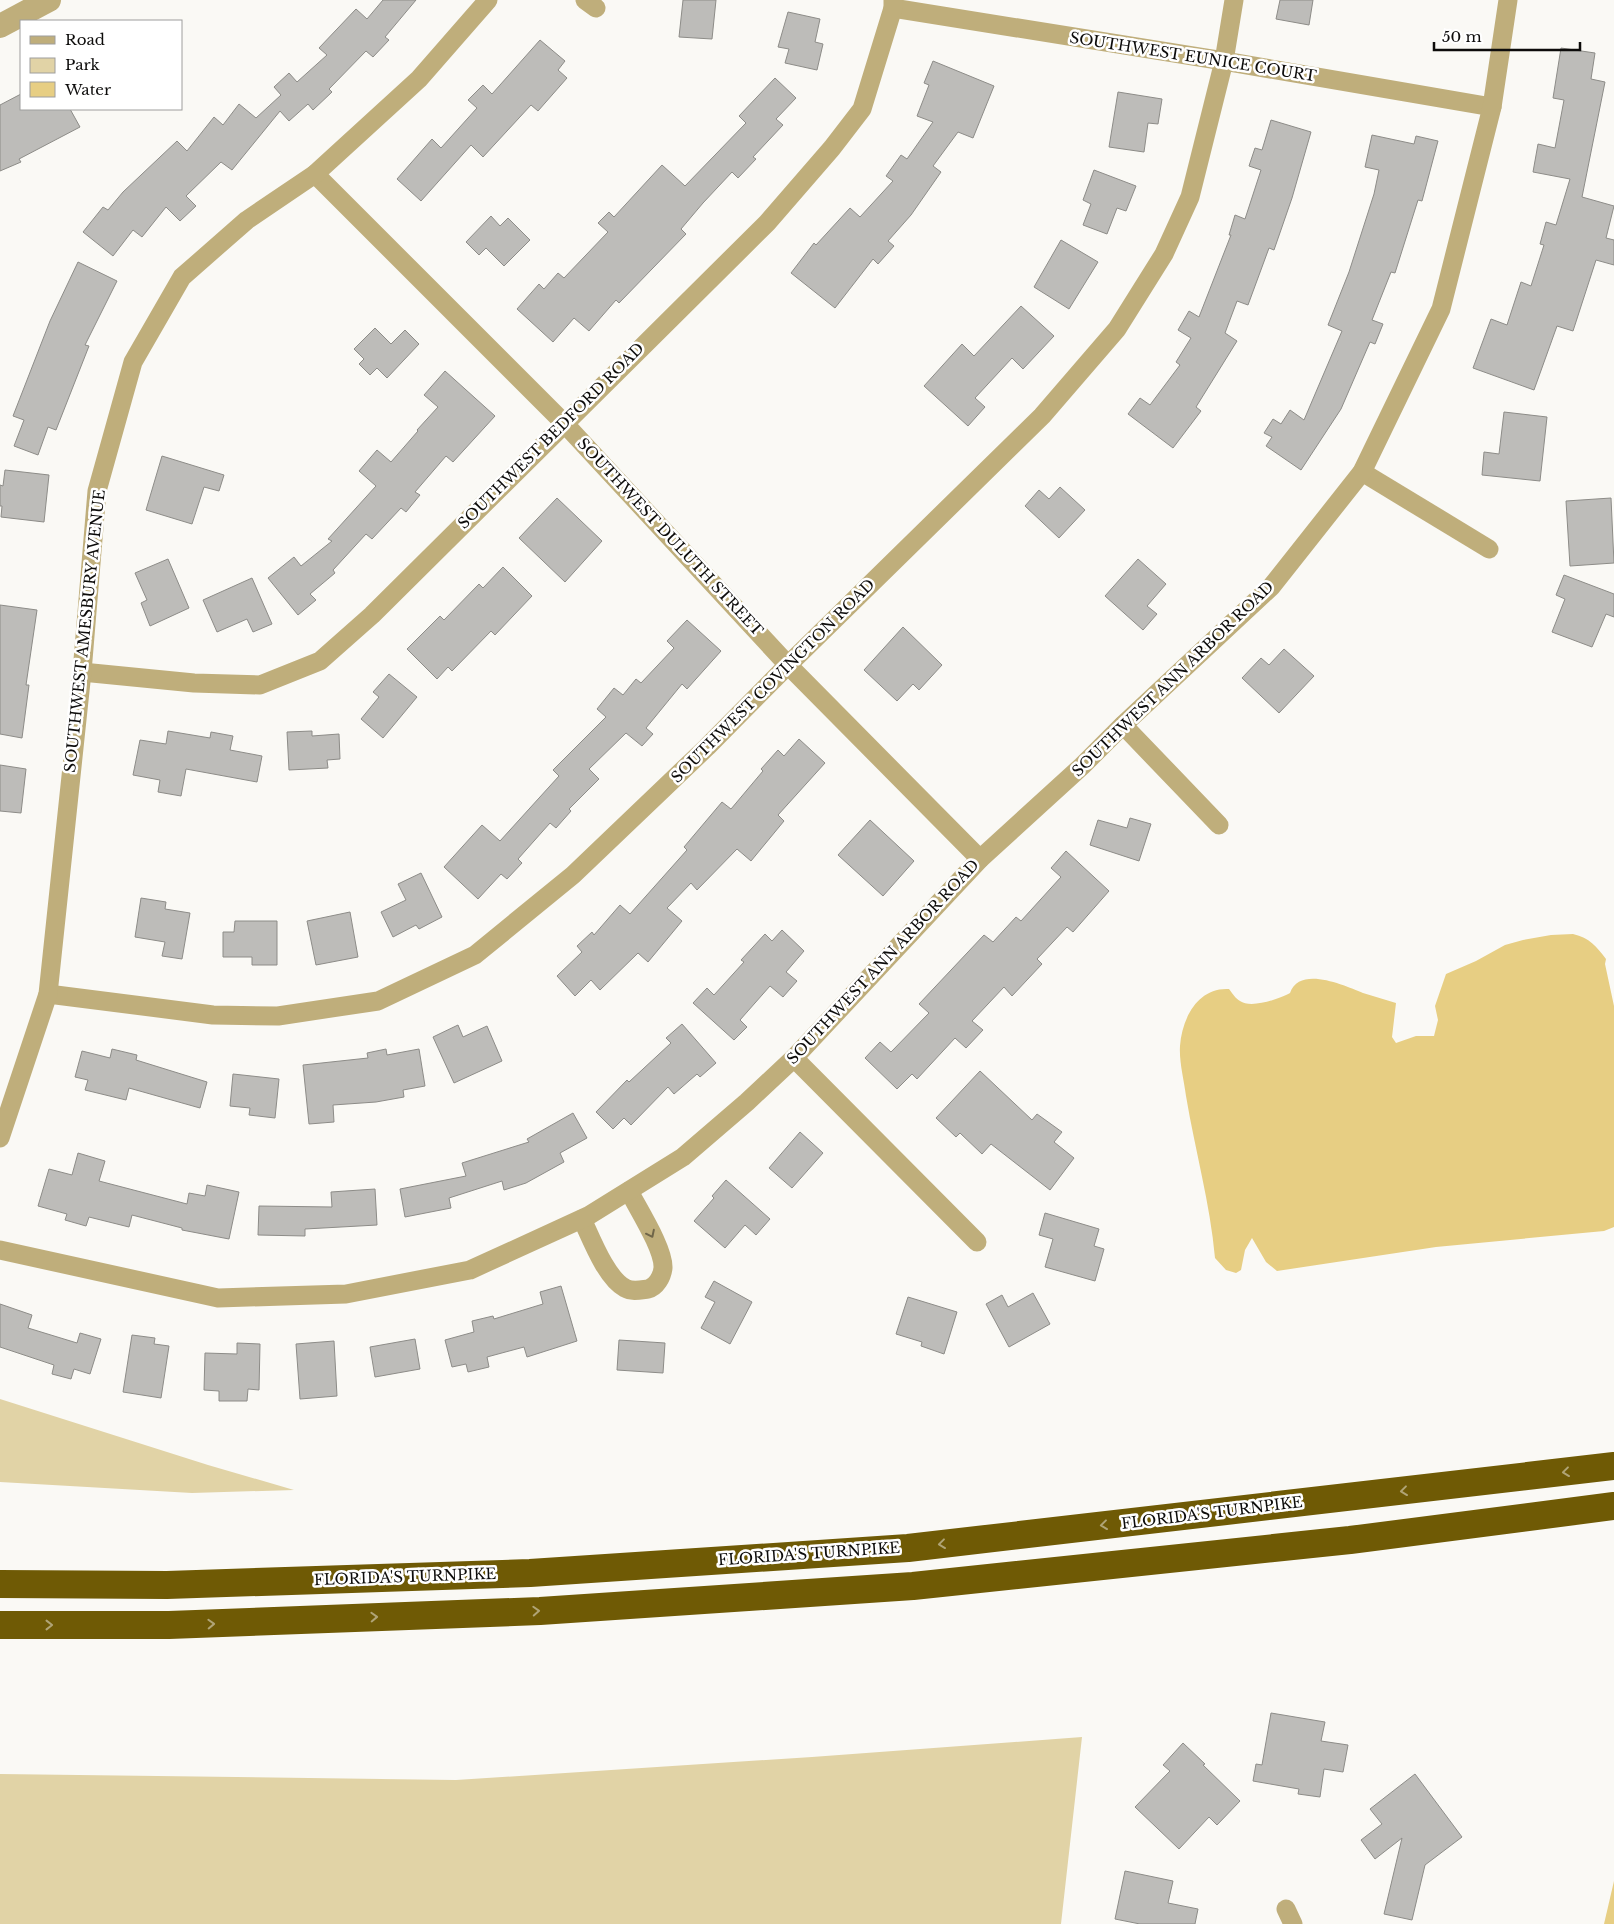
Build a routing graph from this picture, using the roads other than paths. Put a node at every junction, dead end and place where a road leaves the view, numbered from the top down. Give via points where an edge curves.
1 (49, 0) edge
2 (488, 0) edge
3 (1234, 0) edge
4 (1508, 0) edge
5 (893, 4) edge
6 (0, 26) edge
7 (1224, 61) junction
8 (1492, 107) junction
9 (315, 174) junction
10 (564, 423) junction
11 (1362, 472) junction
12 (1489, 549) dead end
13 (788, 665) junction
14 (82, 672) junction
15 (1123, 726) junction
16 (1219, 825) dead end
17 (980, 859) junction
18 (48, 994) junction
19 (794, 1058) junction
20 (0, 1138) edge
21 (629, 1191) junction
22 (582, 1219) junction
23 (978, 1242) dead end
24 (0, 1250) edge
25 (1614, 1466) edge
26 (1614, 1506) edge
27 (0, 1584) edge
28 (0, 1625) edge

1 - 6 street
2 - 9 street, SOUTHWEST AMESBURY AVENUE via 419,78
3 - 7 street, SOUTHWEST COVINGTON ROAD
4 - 8 street, SOUTHWEST ANN ARBOR ROAD
5 - 7 street, SOUTHWEST EUNICE COURT
5 - 10 street, SOUTHWEST BEDFORD ROAD via 862,109 832,148 767,223
7 - 8 street, SOUTHWEST EUNICE COURT
7 - 13 street, SOUTHWEST COVINGTON ROAD via 1190,197 1164,254 1117,329 1042,416
8 - 11 street, SOUTHWEST ANN ARBOR ROAD via 1441,309
9 - 10 street, SOUTHWEST DULUTH STREET
9 - 14 street, SOUTHWEST AMESBURY AVENUE via 247,220 182,277 133,362 97,491
10 - 13 street, SOUTHWEST DULUTH STREET
10 - 14 street, SOUTHWEST BEDFORD ROAD via 372,615 320,661 260,685 194,683
11 - 12 street
11 - 15 street, SOUTHWEST ANN ARBOR ROAD via 1272,587
13 - 17 street, SOUTHWEST DULUTH STREET
13 - 18 street, SOUTHWEST COVINGTON ROAD via 566,882 475,955 378,1001 278,1016 213,1015
14 - 18 street, SOUTHWEST AMESBURY AVENUE
15 - 16 street
15 - 17 street, SOUTHWEST ANN ARBOR ROAD
17 - 19 street, SOUTHWEST ANN ARBOR ROAD
18 - 20 street, SOUTHWEST AMESBURY AVENUE
19 - 21 street, SOUTHWEST ANN ARBOR ROAD via 683,1157
19 - 23 street
21 - 22 street, SOUTHWEST ANN ARBOR ROAD
21 -> 22 street via 661,1256 663,1269 660,1279 650,1288 635,1291 621,1285 612,1275
22 - 24 street, SOUTHWEST ANN ARBOR ROAD via 470,1270 346,1294 218,1298
25 -> 27 highway, FLORIDA'S TURNPIKE via 908,1548 530,1573 167,1585
28 -> 26 highway via 168,1625 540,1611 913,1586 1341,1541

